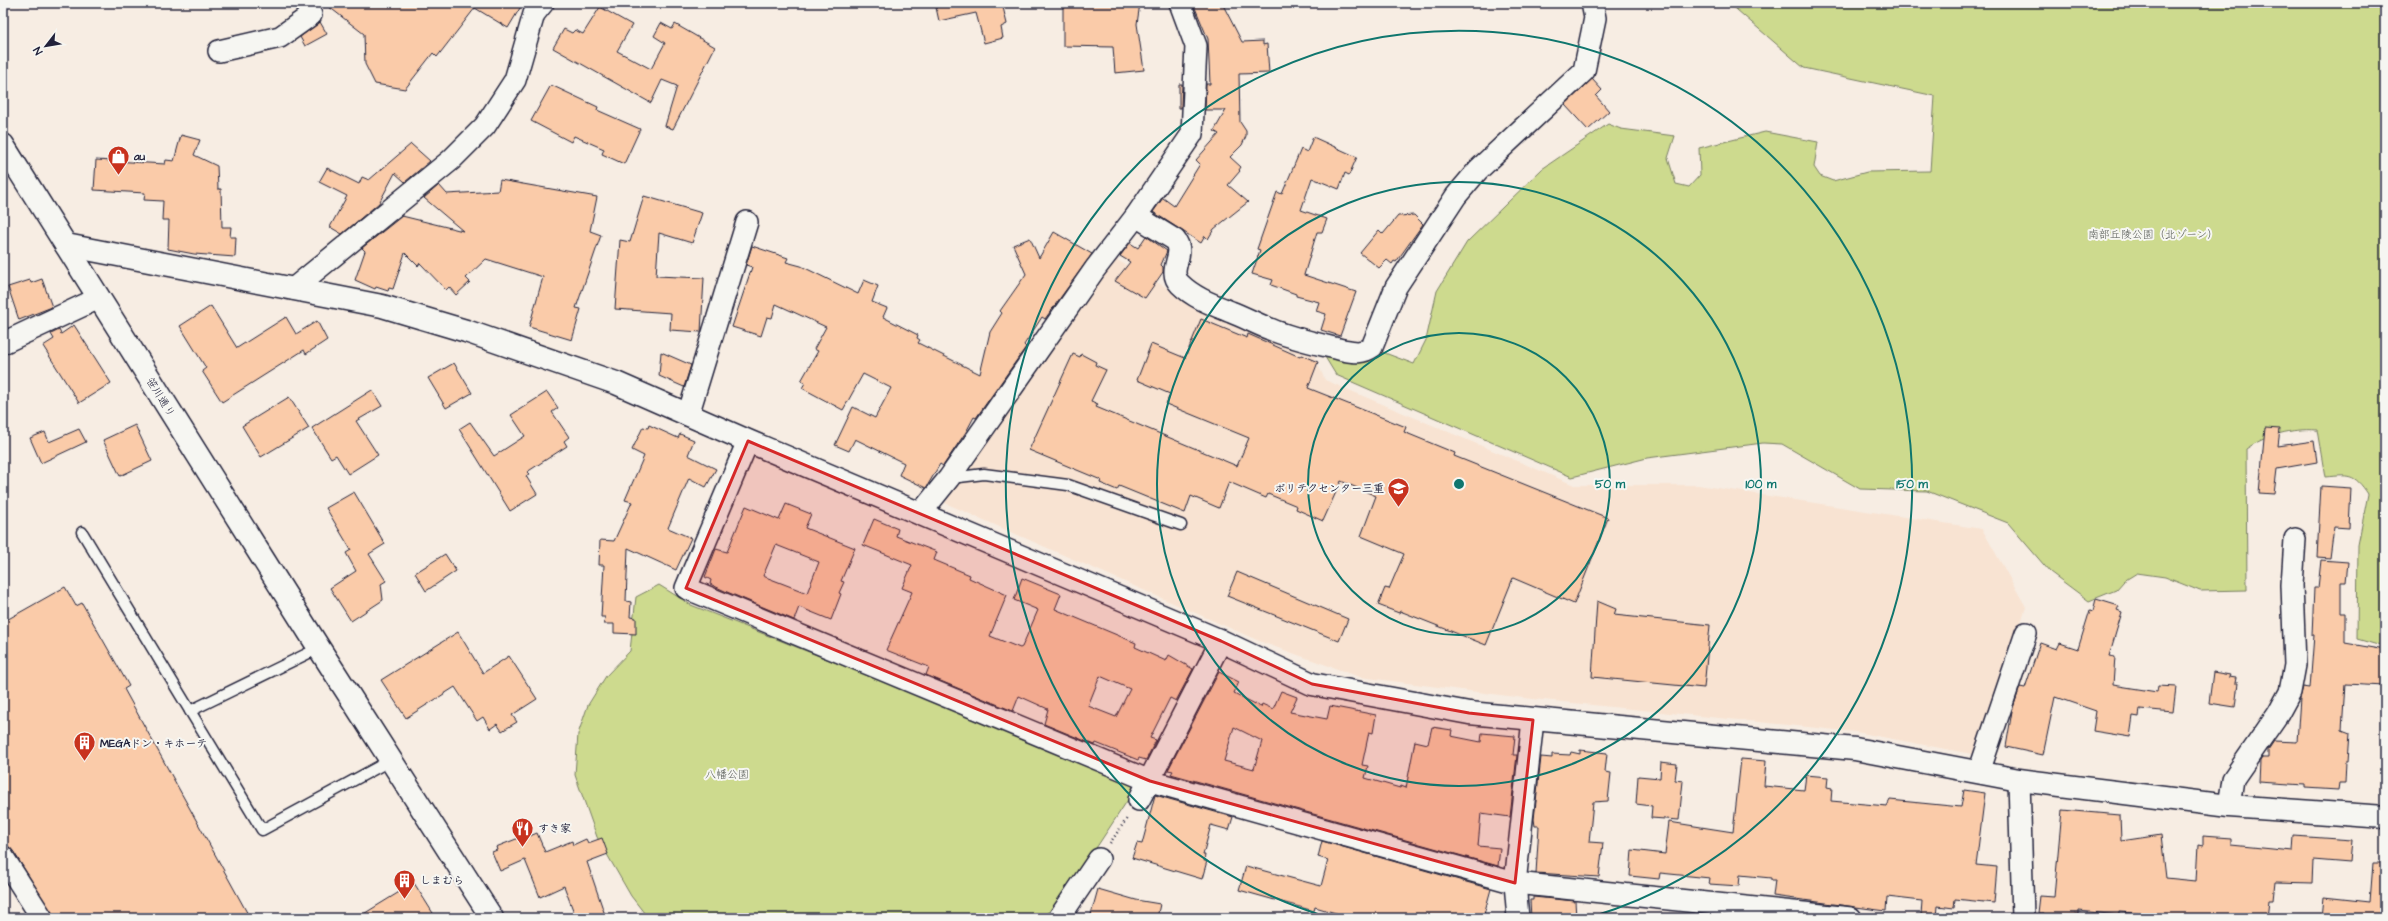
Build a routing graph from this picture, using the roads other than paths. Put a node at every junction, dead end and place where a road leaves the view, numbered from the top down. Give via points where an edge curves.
1 (306, 3) edge
2 (542, 3) edge
3 (1180, 3) edge
4 (1592, 3) edge
5 (219, 51) dead end
6 (3, 145) edge
7 (1136, 216) junction
8 (747, 222) dead end
9 (66, 246) junction
10 (293, 289) junction
11 (99, 298) junction
12 (3, 343) edge
13 (688, 415) junction
14 (748, 441) junction
15 (949, 478) junction
16 (920, 514) junction
17 (1181, 525) dead end
18 (82, 532) dead end
19 (2295, 539) dead end
20 (2026, 633) dead end
21 (1221, 641) junction
22 (319, 648) junction
23 (190, 712) junction
24 (1532, 720) junction
25 (392, 760) junction
26 (1979, 772) junction
27 (2020, 780) junction
28 (1150, 781) junction
29 (1139, 800) road end
30 (2229, 806) junction
31 (2385, 817) edge
32 (3, 857) edge
33 (1099, 859) road end
34 (1515, 883) junction
35 (1699, 910) edge
36 (42, 918) edge
37 (492, 918) edge
38 (1059, 918) edge
39 (1518, 918) edge
40 (1851, 918) edge
41 (2023, 918) edge

1 - 5 street via 311,15 280,37
2 - 10 street via 534,14 515,80 485,126 451,160
3 - 7 street via 1196,46 1192,134
4 - 7 street via 1596,18 1584,71 1478,170 1456,196 1396,287 1372,347 1366,351 1355,353 1271,330 1201,299 1180,284 1175,275 1179,245
6 - 9 street, 笹川通り
7 - 15 street via 1095,269
8 - 13 street
9 - 10 street
9 - 11 street, 笹川通り
10 - 13 street via 382,306 466,331 616,382
11 - 12 street
11 - 22 street, 笹川通り
13 - 14 street
14 - 16 street
14 - 28 street via 686,588
15 - 16 street
15 - 17 lane via 984,474 1068,485
16 - 21 street
18 - 23 lane
19 - 30 street via 2292,585 2295,664 2290,692 2278,714 2232,779
20 - 26 street
21 - 24 street via 1312,684 1469,712
21 - 28 street
22 - 23 lane
22 - 25 street, 笹川通り
23 - 25 lane via 262,830
24 - 26 street via 1855,749
24 - 34 street
25 - 37 street, 笹川通り
26 - 27 street
27 - 30 street
27 - 41 street
28 - 29 street
28 - 34 street
30 - 31 street
32 - 36 street
33 - 38 street
34 - 35 street
34 - 39 street
35 - 40 street

